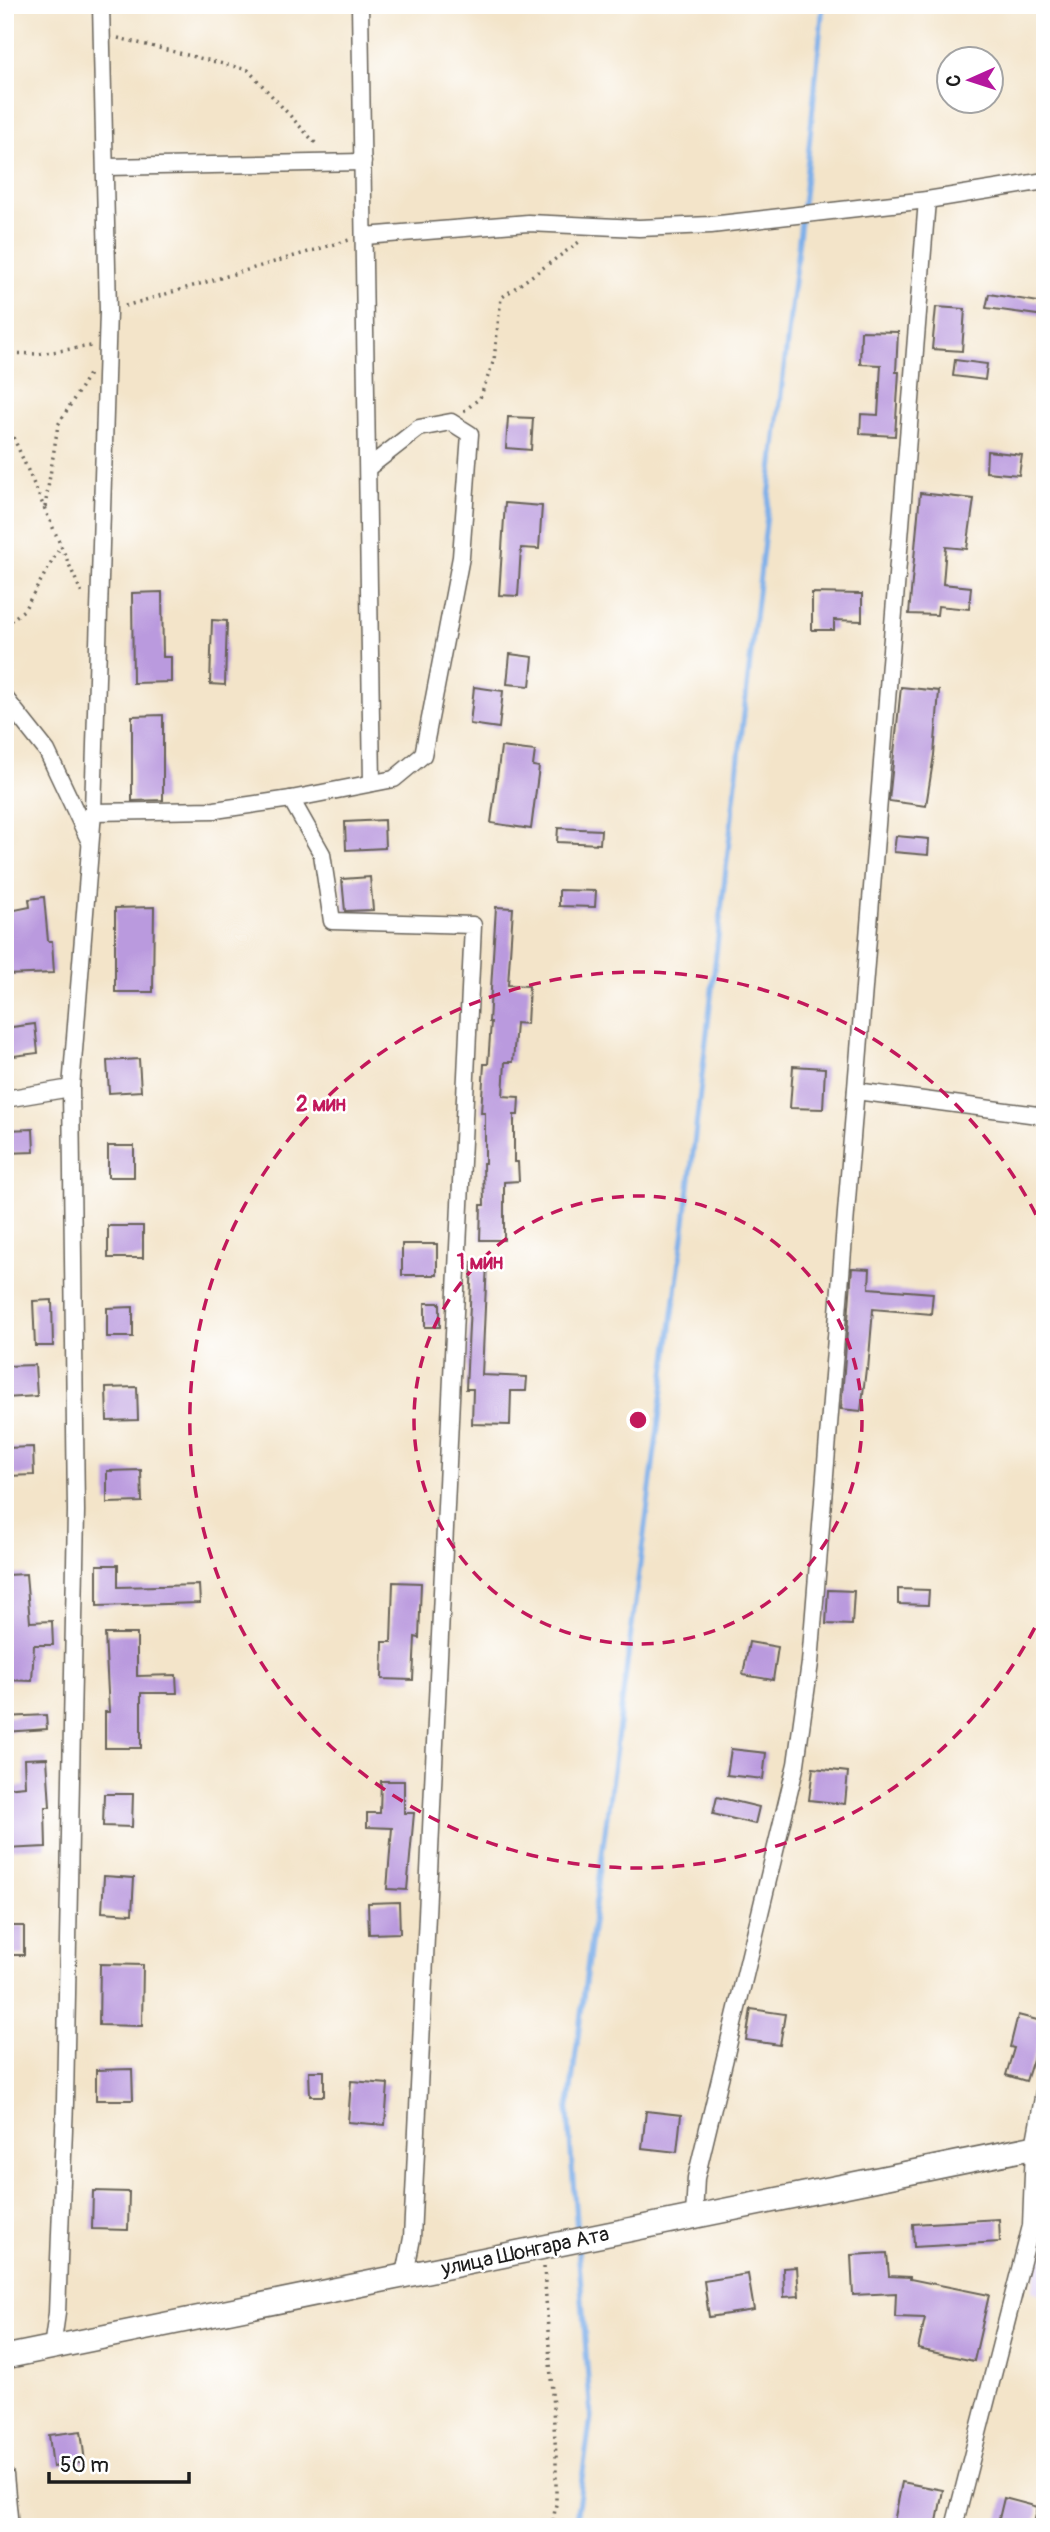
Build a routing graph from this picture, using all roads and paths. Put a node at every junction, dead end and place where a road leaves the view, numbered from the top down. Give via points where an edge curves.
1 (101, 5) edge
2 (360, 5) edge
3 (102, 34) junction
4 (363, 162) junction
5 (333, 163) junction
6 (107, 167) junction
7 (1045, 181) edge
8 (927, 200) junction
9 (601, 227) junction
10 (365, 236) junction
11 (108, 311) junction
12 (107, 344) junction
13 (5, 353) edge
14 (5, 418) edge
15 (452, 422) junction
16 (369, 467) junction
17 (45, 509) junction
18 (61, 545) junction
19 (83, 594) dead end
20 (5, 625) edge
21 (5, 698) edge
22 (372, 783) junction
23 (291, 799) junction
24 (93, 812) junction
25 (91, 845) junction
26 (71, 1088) junction
27 (856, 1091) junction
28 (5, 1099) edge
29 (1045, 1116) edge
30 (1045, 2087) edge
31 (1039, 2146) edge
32 (694, 2217) junction
33 (542, 2248) junction
34 (405, 2276) junction
35 (52, 2348) junction
36 (5, 2357) edge
37 (5, 2475) edge
38 (10, 2527) edge
39 (552, 2527) edge
40 (954, 2527) edge

1 - 3 street
2 - 4 street
3 - 5 path via 248,70
3 - 6 street
4 - 5 street
4 - 10 street
5 - 6 street
6 - 11 street
7 - 8 street
8 - 9 street via 711,225
8 - 27 street
9 - 10 street via 528,223
9 - 15 path via 501,299 494,360 480,398
10 - 11 path
10 - 16 street
11 - 12 street
12 - 13 path via 39,354
12 - 17 path via 58,425
12 - 24 street
14 - 17 path
15 - 16 street via 419,428
15 - 22 street via 470,434 461,557 423,755 394,779
16 - 22 street
17 - 18 path
18 - 19 path
18 - 20 path via 24,610
21 - 25 street via 47,751
22 - 23 street
23 - 24 street via 215,810
23 - 34 street via 322,854 332,921 474,925 412,2238
24 - 25 street
25 - 26 street
26 - 28 street
26 - 35 street via 76,1511 65,2102
27 - 29 street
27 - 32 street via 810,1663 796,1764 696,2178
30 - 31 street
31 - 32 main road, улица Шонгара Ата
31 - 40 street via 1031,2226
32 - 33 main road, улица Шонгара Ата
33 - 34 main road, улица Шонгара Ата
33 - 39 path via 556,2456
34 - 35 main road, улица Шонгара Ата
35 - 36 main road, улица Шонгара Ата
37 - 38 street

